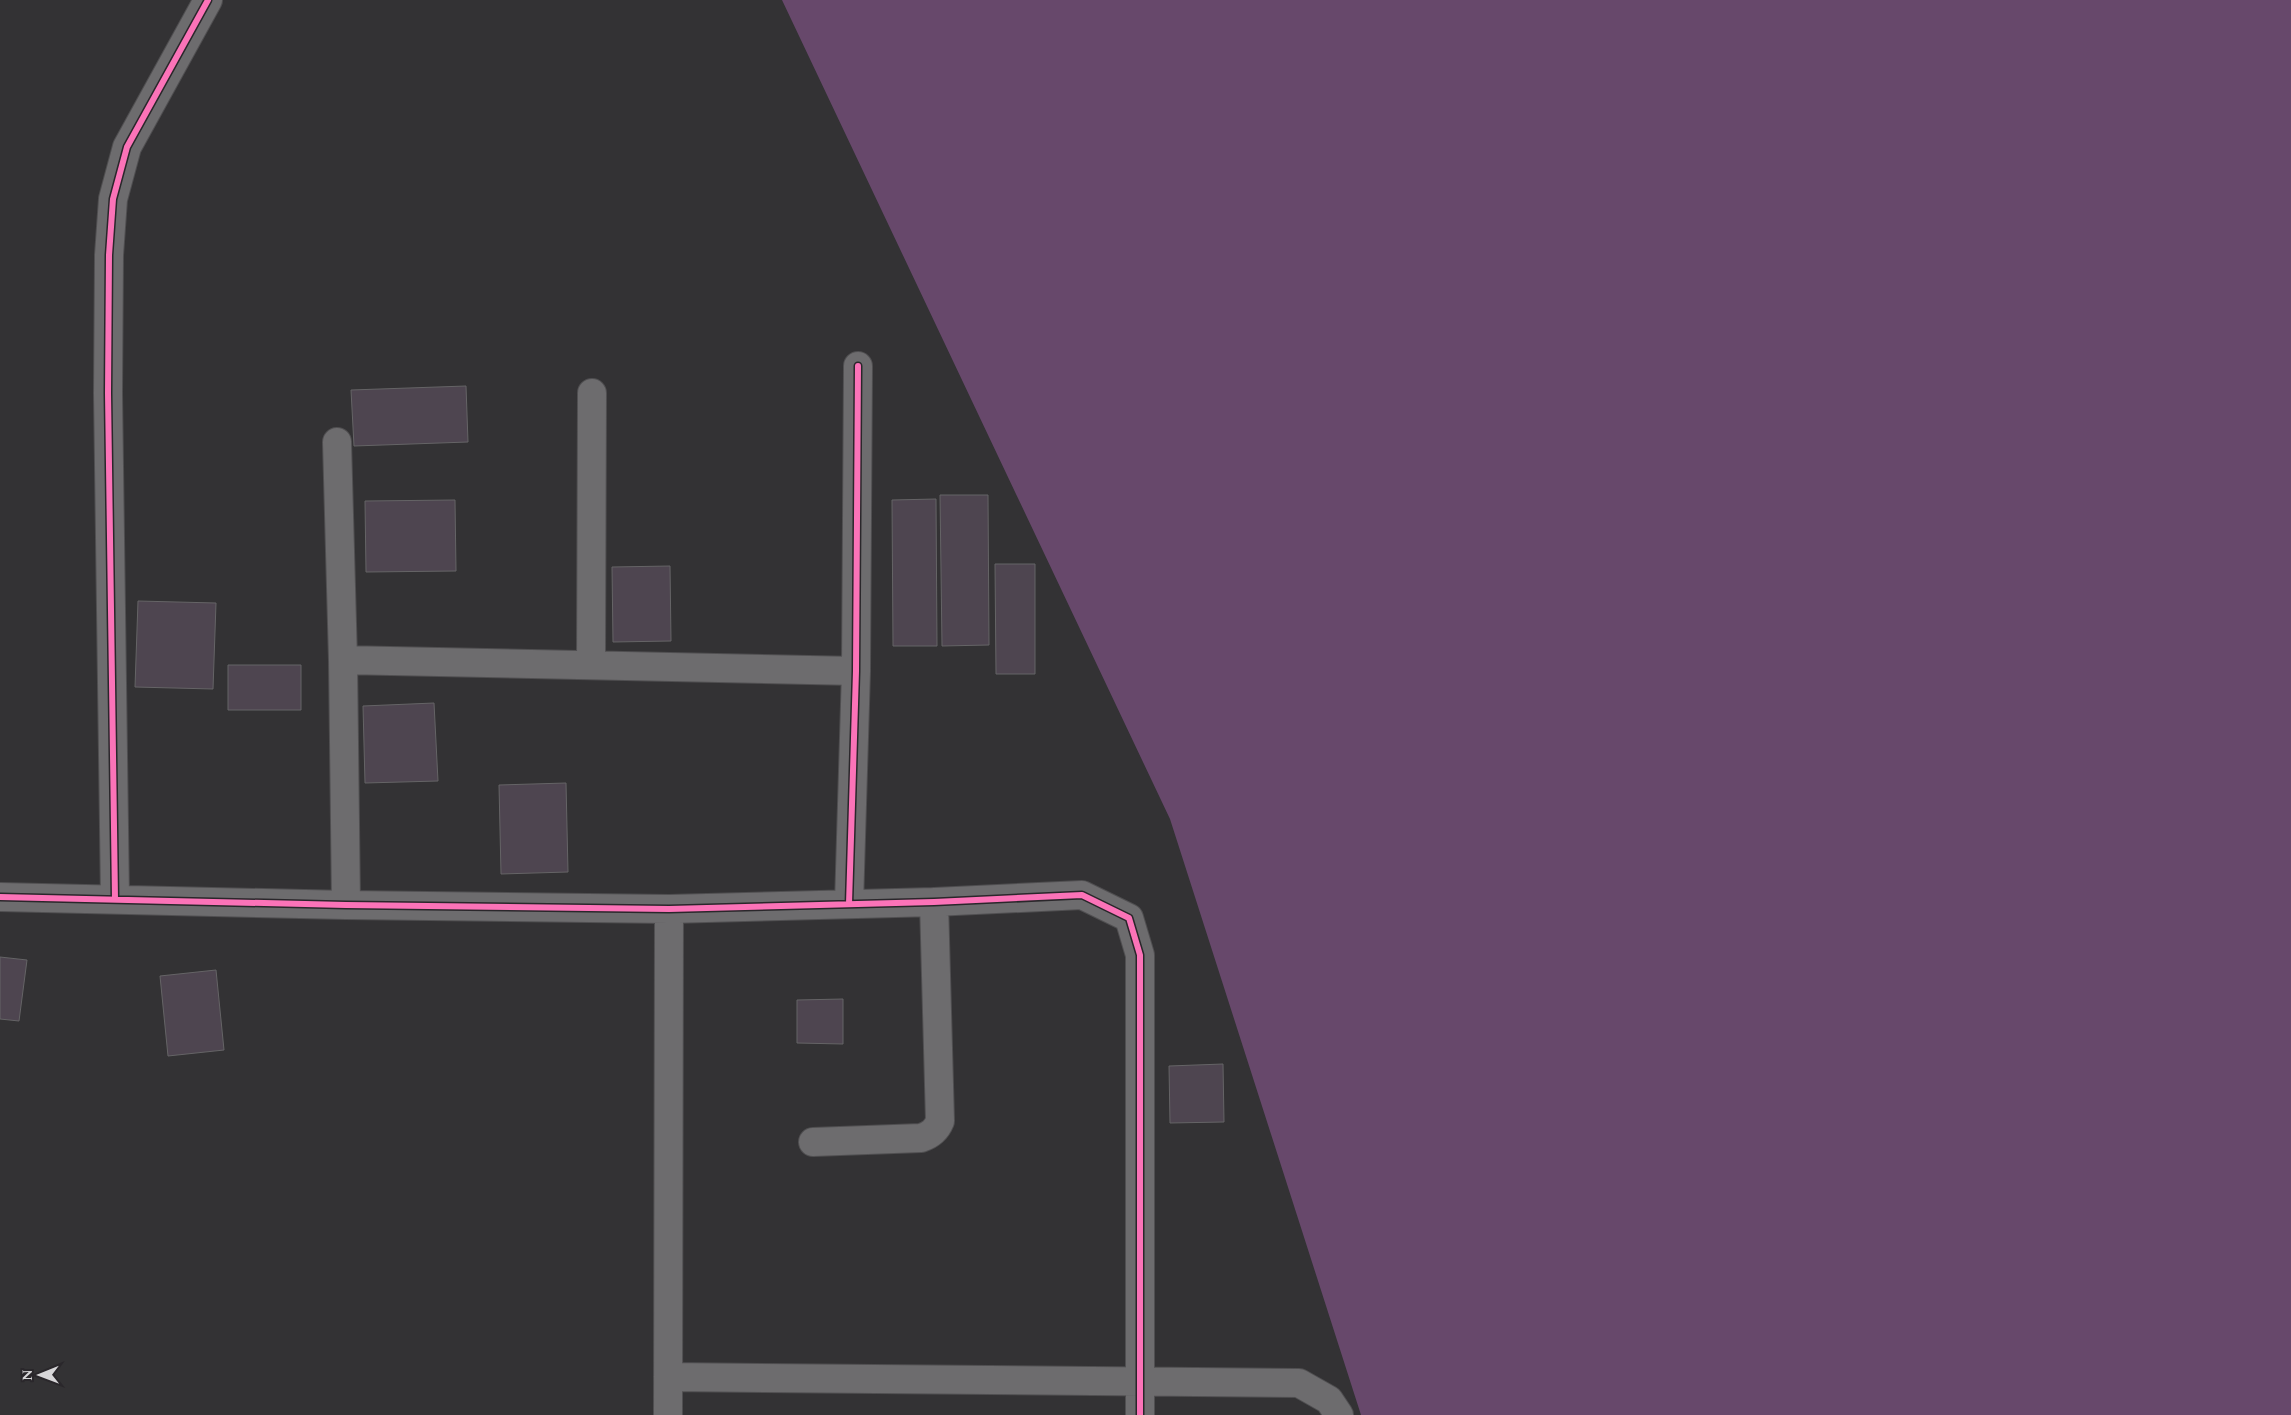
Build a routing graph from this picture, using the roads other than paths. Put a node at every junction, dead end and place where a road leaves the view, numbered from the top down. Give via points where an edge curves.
1 (208, 0) edge
2 (858, 366) dead end
3 (592, 393) dead end
4 (337, 442) dead end
5 (343, 660) junction
6 (591, 665) junction
7 (856, 671) junction
8 (0, 880) edge
9 (0, 897) edge
10 (41, 899) junction
11 (115, 899) junction
12 (934, 902) junction
13 (849, 904) junction
14 (346, 905) junction
15 (669, 909) junction
16 (813, 1142) dead end
17 (668, 1377) junction
18 (1140, 1381) junction
19 (668, 1415) edge
20 (1140, 1415) edge
21 (1338, 1415) edge

1 - 11 street via 127,147 113,199 109,255 108,393
2 - 7 street
3 - 6 street
4 - 5 street
5 - 6 street
5 - 14 street
6 - 7 street
7 - 13 street
8 - 10 street
9 - 10 street
10 - 11 street
11 - 14 street
12 - 13 street
12 - 16 street via 938,1126 931,1135 921,1138
12 - 18 street via 1082,895 1130,918 1140,955
13 - 15 street
14 - 15 street
15 - 17 street
17 - 18 street
17 - 19 street
18 - 20 street
18 - 21 street via 1299,1383 1329,1400

